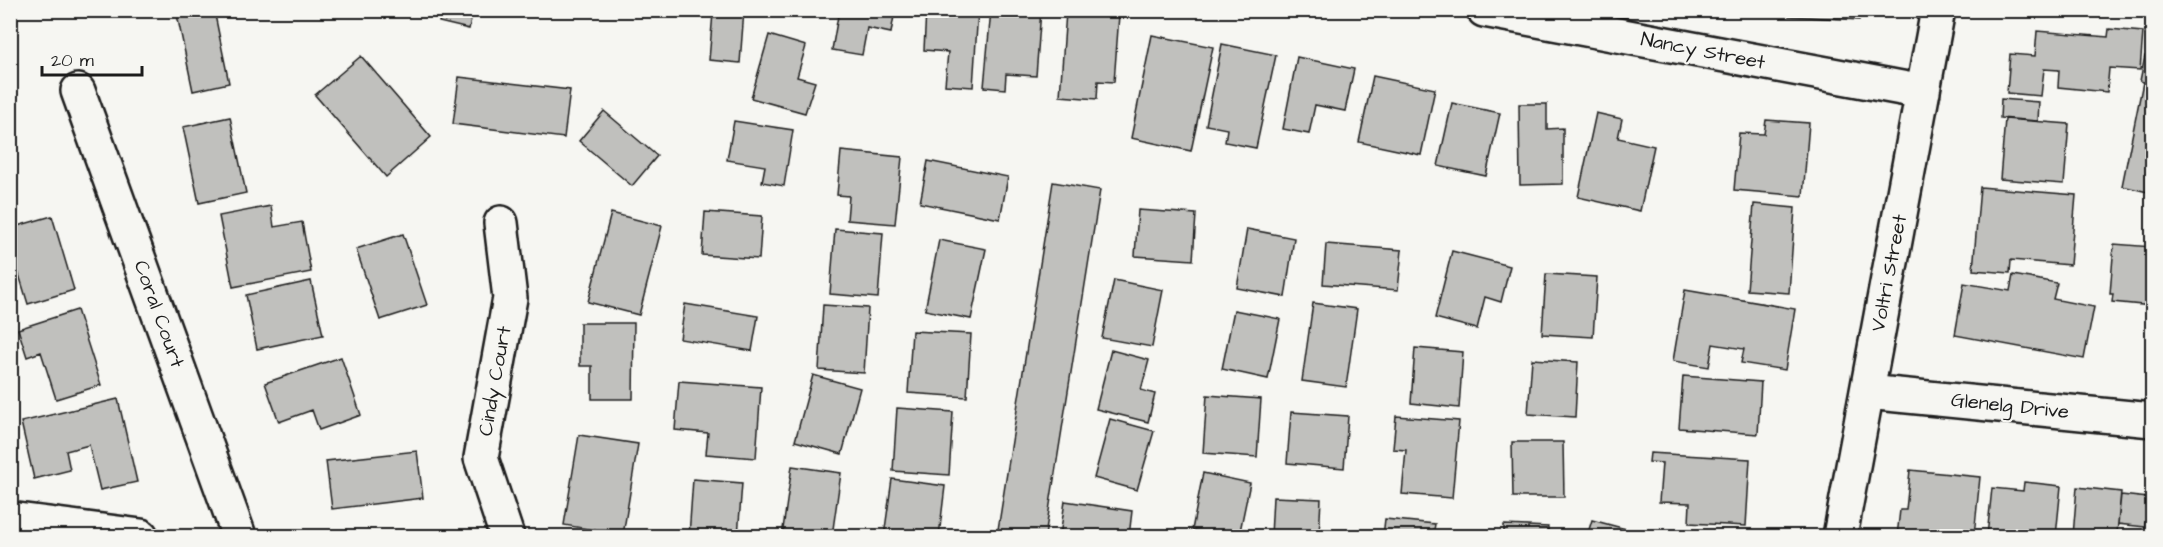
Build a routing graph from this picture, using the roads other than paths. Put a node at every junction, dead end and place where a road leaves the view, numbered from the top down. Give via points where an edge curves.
1 (1484, 10) edge
2 (1938, 10) edge
3 (78, 91) dead end
4 (1923, 92) junction
5 (501, 223) dead end
6 (1867, 392) junction
7 (2152, 420) edge
8 (10, 519) edge
9 (141, 537) edge
10 (239, 537) edge
11 (507, 537) edge
12 (1840, 537) edge

1 - 4 street, Nancy Street
2 - 4 street, Voltri Street
3 - 10 street, Coral Court
4 - 6 street, Voltri Street
5 - 11 street, Cindy Court via 510,298 481,458
6 - 7 street, Glenelg Drive
6 - 12 street, Voltri Street
8 - 9 street

